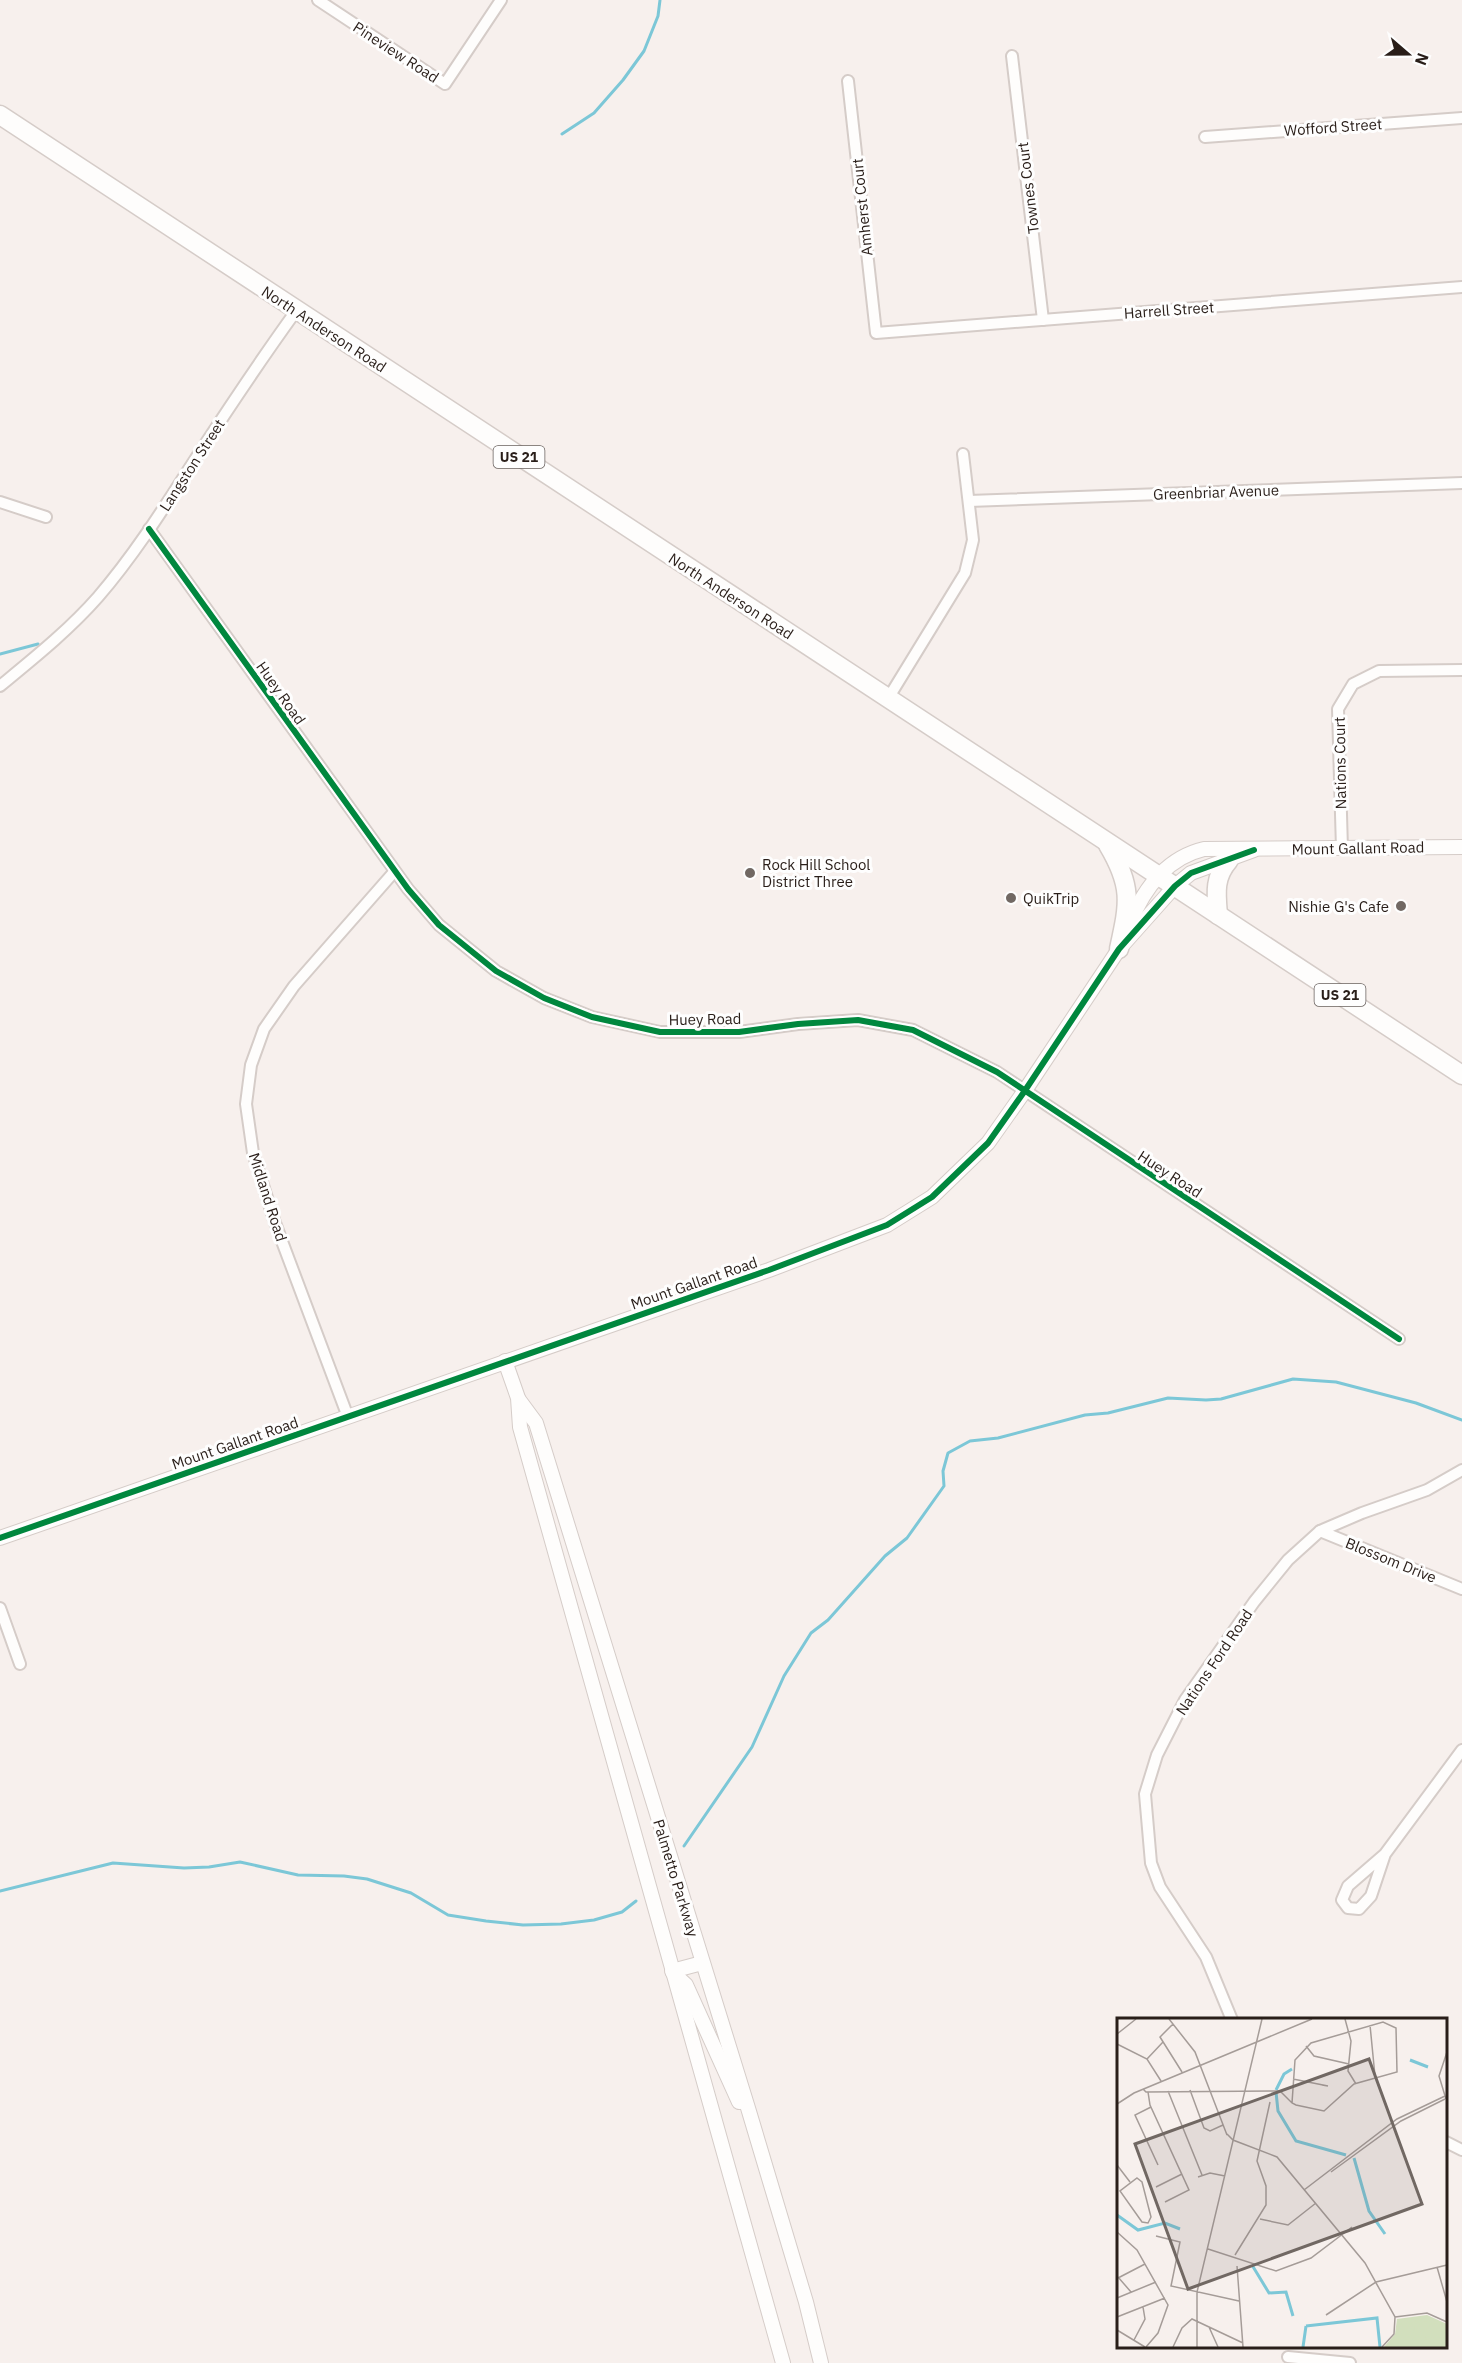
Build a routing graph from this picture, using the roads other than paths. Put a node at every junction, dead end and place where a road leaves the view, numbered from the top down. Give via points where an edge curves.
1 (318, 0) edge
2 (501, 0) edge
3 (1012, 56) dead end
4 (848, 81) dead end
5 (0, 115) edge
6 (1462, 118) edge
7 (1204, 137) dead end
8 (1462, 287) edge
9 (296, 311) junction
10 (1043, 320) junction
11 (876, 333) joint
12 (963, 454) dead end
13 (1462, 483) edge
14 (969, 501) junction
15 (0, 502) edge
16 (46, 517) dead end
17 (149, 529) junction
18 (1462, 670) edge
19 (0, 686) edge
20 (889, 697) junction
21 (1106, 841) junction
22 (1462, 847) edge
23 (1342, 849) junction
24 (1254, 850) junction
25 (1229, 860) junction
26 (394, 872) junction
27 (1159, 875) junction
28 (1175, 886) junction
29 (1218, 915) junction
30 (1119, 949) junction
31 (1462, 1075) edge
32 (1024, 1092) junction
33 (1399, 1339) dead end
34 (506, 1361) junction
35 (518, 1398) junction
36 (348, 1416) junction
37 (1462, 1470) edge
38 (1320, 1531) junction
39 (0, 1538) edge
40 (1462, 1589) edge
41 (0, 1608) edge
42 (20, 1664) dead end
43 (1462, 1750) edge
44 (1384, 1854) junction
45 (702, 1963) junction
46 (672, 1971) junction
47 (1232, 2018) edge
48 (750, 2119) junction
49 (1447, 2143) edge
50 (1462, 2151) edge
51 (1288, 2355) edge
52 (783, 2363) edge
53 (821, 2363) edge
54 (1350, 2363) edge

1 - 2 street, Pineview Road via 445,84
3 - 10 street, Townes Court
4 - 11 street, Amherst Court
5 - 9 main road, North Anderson Road / US 21
6 - 7 street, Wofford Street
8 - 10 street, Harrell Street
9 - 17 street, Langston Street
9 - 20 main road, North Anderson Road / US 21
10 - 11 street, Harrell Street
12 - 14 street
13 - 14 street, Greenbriar Avenue
14 - 20 street via 973,540 965,573
15 - 16 street
17 - 19 street, Langston Street via 98,597
17 - 26 street, Huey Road
18 - 23 street, Nations Court via 1379,671 1353,684 1338,709
20 - 21 main road, North Anderson Road / US 21
21 - 27 main road, North Anderson Road / US 21
21 - 30 main road via 1118,862 1128,894
22 - 23 street, Mount Gallant Road
23 - 24 street, Mount Gallant Road
24 - 25 street, Mount Gallant Road
24 - 27 street, Mount Gallant Road via 1204,849 1173,862
25 - 28 street, Mount Gallant Road via 1191,873
25 - 29 main road via 1217,879
26 - 32 street, Huey Road via 439,925 489,966 544,998 592,1017 660,1032 739,1032 858,1020 912,1030 997,1072
26 - 36 street, Midland Road via 294,986 264,1029 251,1065 246,1104 253,1153 274,1220
27 - 28 main road, North Anderson Road / US 21
27 - 30 street, Mount Gallant Road via 1135,910
28 - 29 main road, North Anderson Road / US 21
28 - 30 street, Mount Gallant Road
29 - 31 main road, North Anderson Road / US 21
30 - 32 street, Mount Gallant Road
32 - 33 street, Huey Road
32 - 34 street, Mount Gallant Road via 988,1143 932,1197 887,1225
34 - 35 street, Palmetto Parkway
34 - 36 street, Mount Gallant Road
35 - 45 street, Palmetto Parkway via 536,1423
35 - 46 street, Palmetto Parkway via 520,1427
36 - 39 street, Mount Gallant Road
37 - 38 street, Nations Ford Road via 1427,1490
38 - 40 street, Blossom Drive
38 - 47 street, Nations Ford Road via 1287,1560 1185,1700 1157,1755 1145,1794 1150,1863 1160,1887 1206,1957
41 - 42 street
43 - 44 street
44 - 44 street via 1348,1886 1342,1900 1348,1908 1359,1909 1371,1896
45 - 46 street
45 - 48 street, Palmetto Parkway
46 - 48 street via 686,1985 736,2098
46 - 52 street, Palmetto Parkway
48 - 53 street, Palmetto Parkway
49 - 50 street
51 - 54 street

